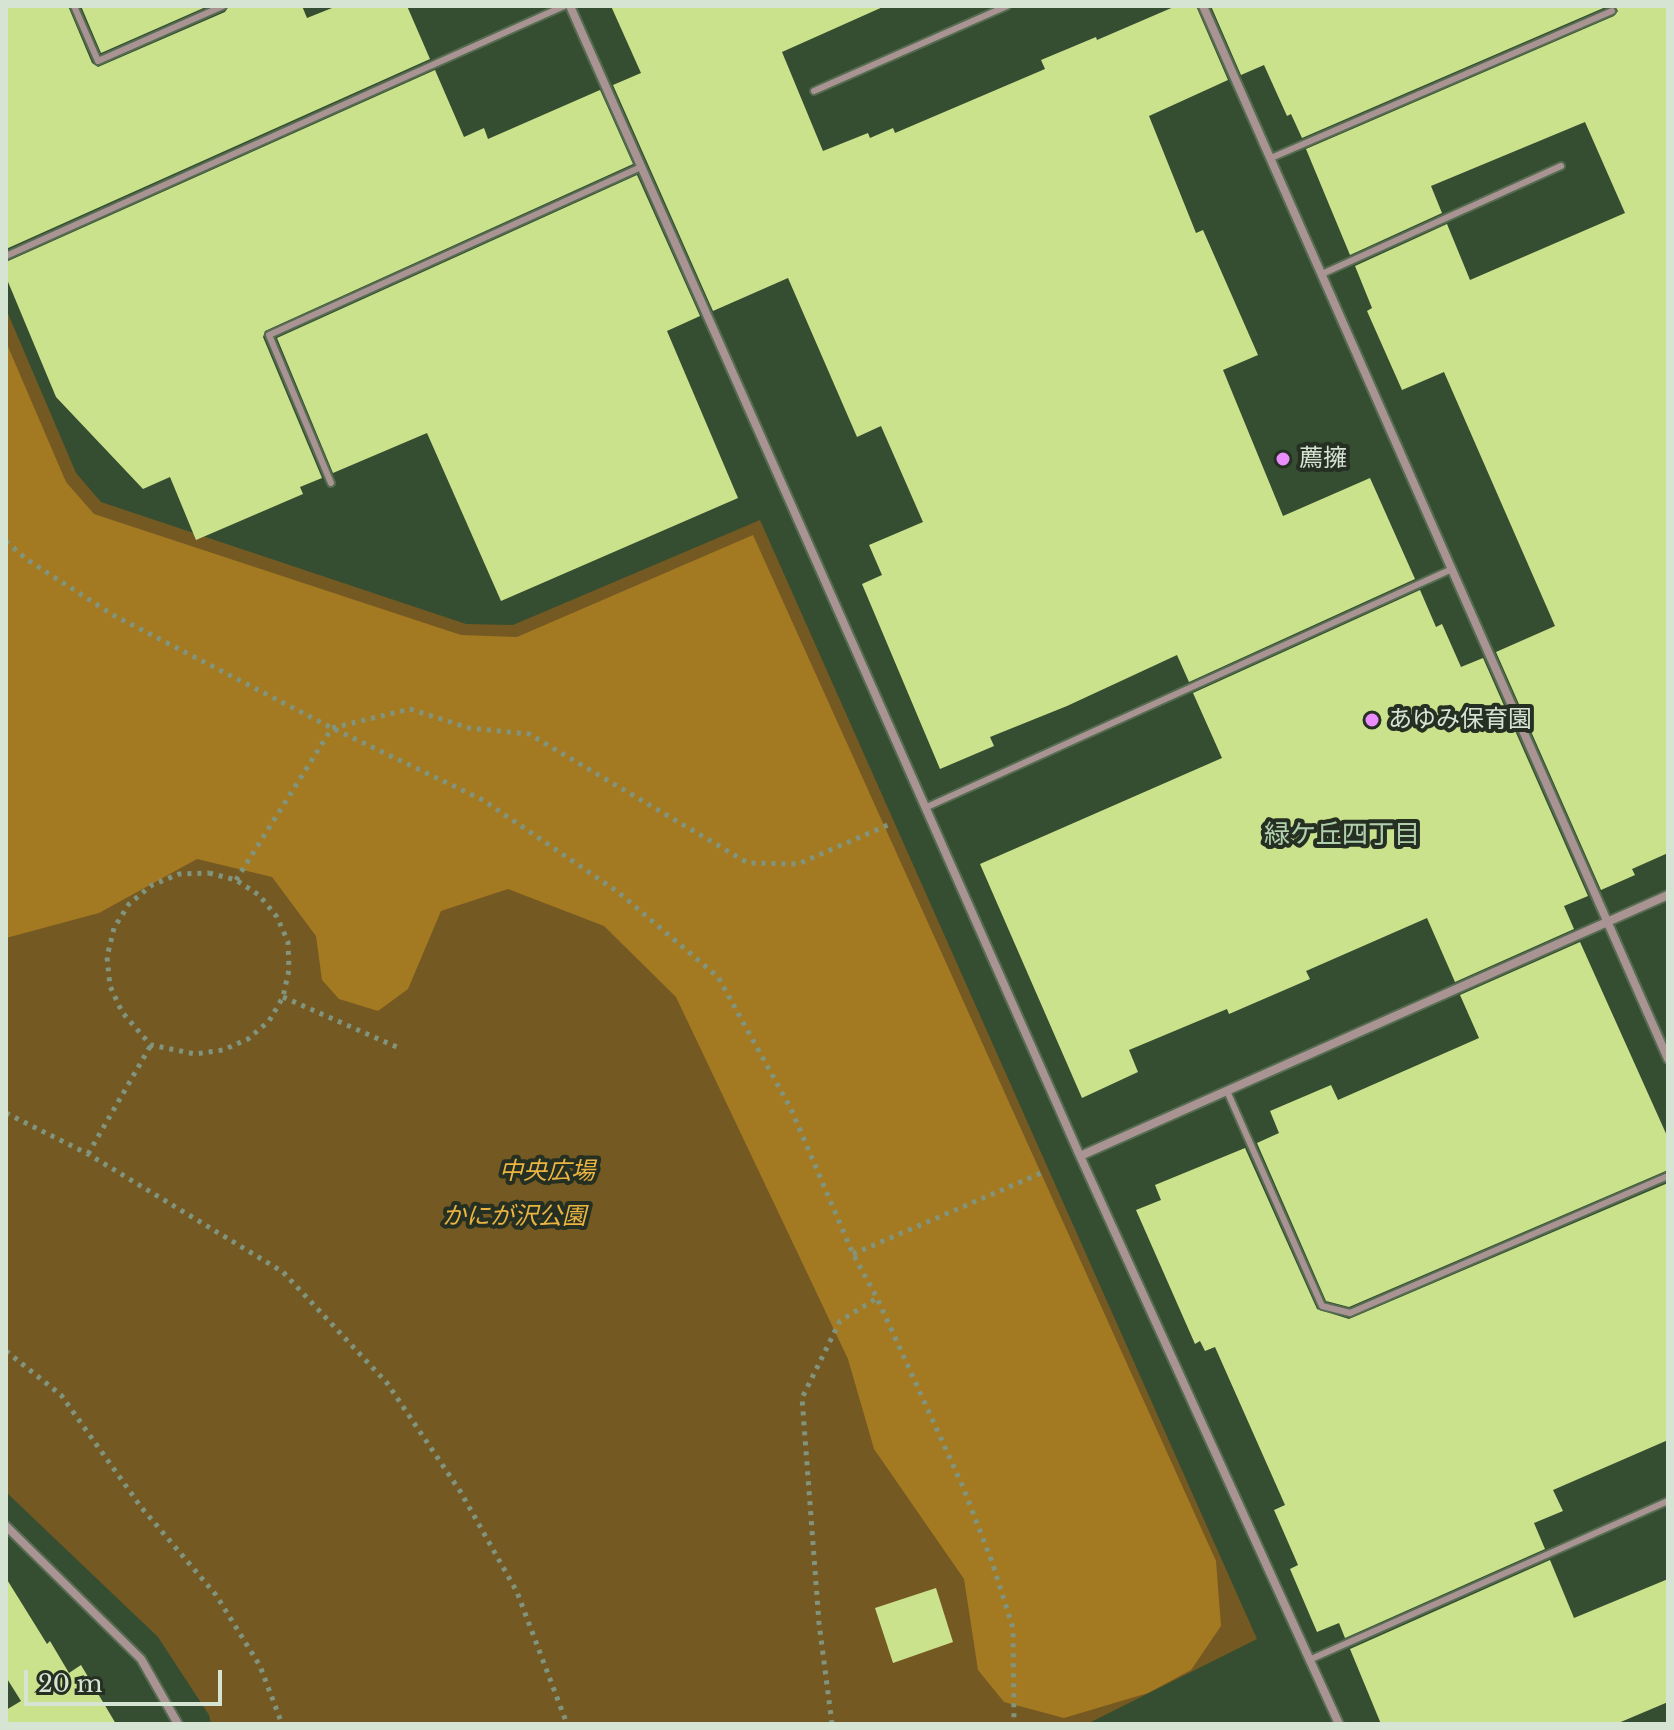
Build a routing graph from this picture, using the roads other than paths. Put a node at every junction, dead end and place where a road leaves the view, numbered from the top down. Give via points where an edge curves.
1 (74, 6) edge
2 (223, 6) edge
3 (567, 6) edge
4 (1007, 6) edge
5 (1203, 6) edge
6 (1612, 11) dead end
7 (814, 91) dead end
8 (1271, 158) junction
9 (1561, 166) dead end
10 (641, 167) junction
11 (6, 256) edge
12 (1322, 274) junction
13 (331, 483) dead end
14 (1453, 568) junction
15 (927, 807) junction
16 (1668, 895) edge
17 (1607, 922) junction
18 (1668, 1059) edge
19 (1227, 1091) junction
20 (1080, 1156) junction
21 (1668, 1176) edge
22 (1668, 1501) edge
23 (6, 1526) edge
24 (1309, 1660) junction
25 (178, 1724) edge
26 (1339, 1724) edge

1 - 2 lane via 98,61
3 - 10 street
3 - 11 lane
4 - 7 lane
5 - 8 street
6 - 8 lane
8 - 12 street
9 - 12 lane
10 - 13 lane via 269,335
10 - 15 street
12 - 14 street
14 - 15 lane
14 - 17 street
15 - 20 street
16 - 17 street
17 - 18 street
17 - 19 street
19 - 20 street
19 - 21 lane via 1322,1306 1350,1313
20 - 24 street
22 - 24 lane
23 - 25 street via 141,1659
24 - 26 street

